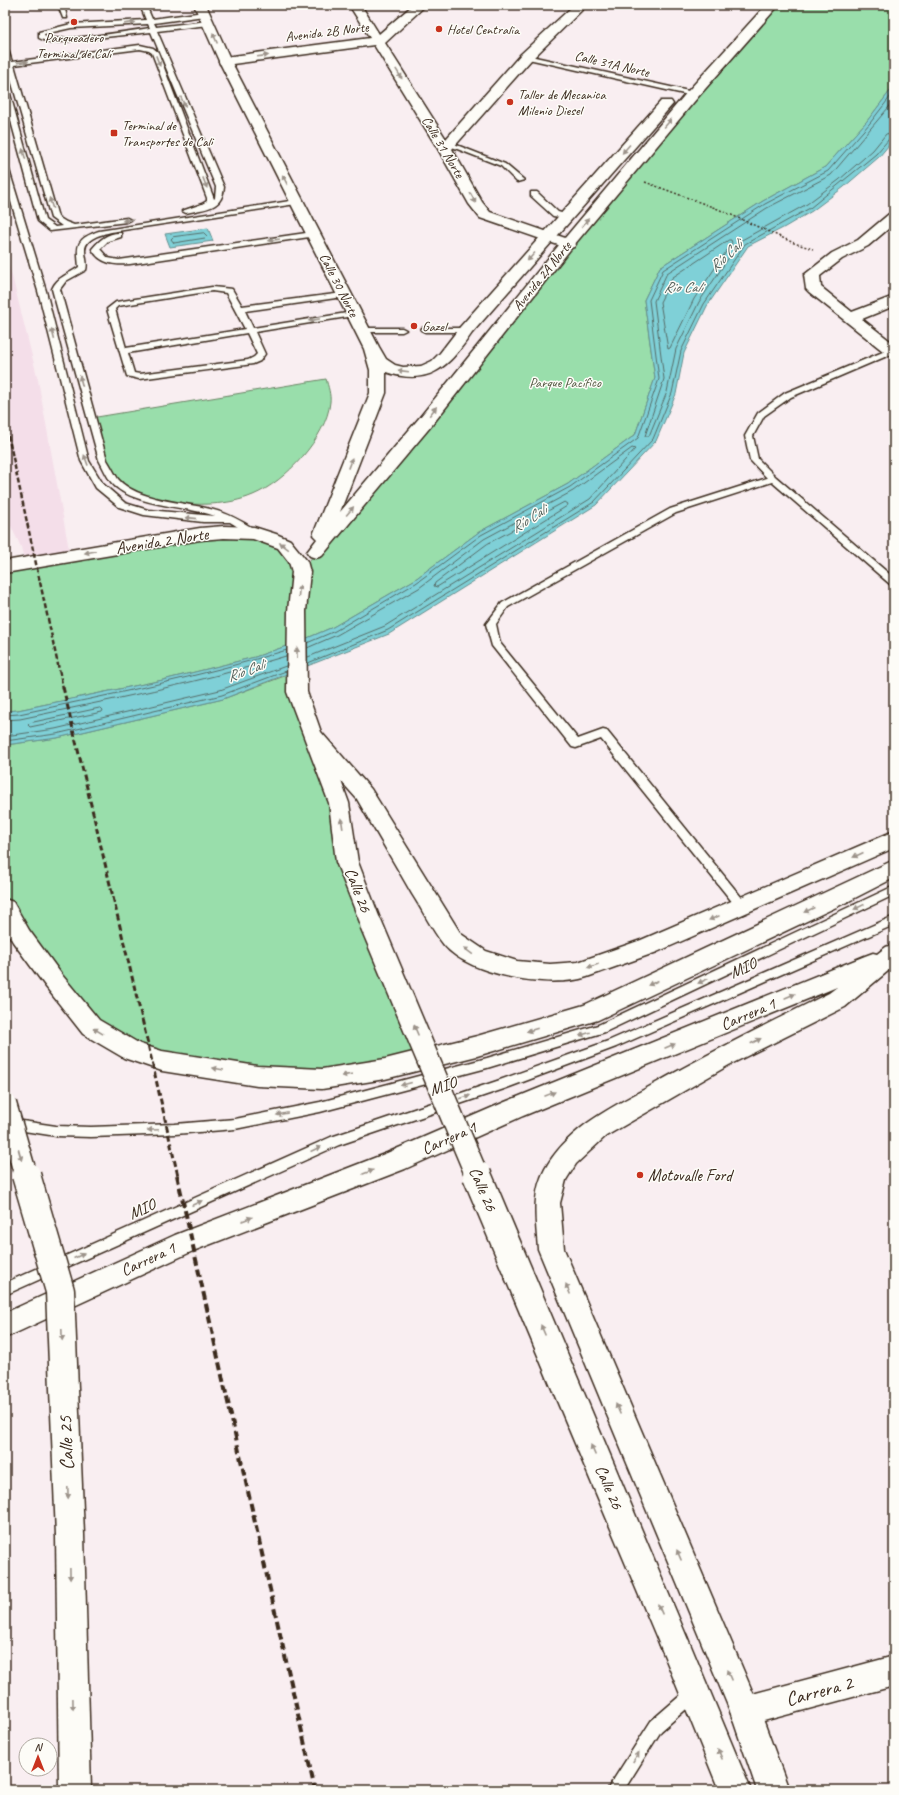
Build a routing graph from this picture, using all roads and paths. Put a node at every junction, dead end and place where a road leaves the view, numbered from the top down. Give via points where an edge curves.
1 (61, 5) edge
2 (142, 5) edge
3 (355, 5) edge
4 (420, 5) edge
5 (581, 5) edge
6 (755, 5) edge
7 (773, 5) edge
8 (204, 14) edge
9 (65, 17) dead end
10 (724, 39) dead end
11 (379, 41) junction
12 (5, 50) edge
13 (526, 57) junction
14 (225, 61) junction
15 (10, 64) junction
16 (687, 79) dead end
17 (5, 87) edge
18 (677, 90) junction
19 (693, 94) junction
20 (447, 146) junction
21 (5, 170) edge
22 (520, 180) dead end
23 (640, 180) dead end
24 (534, 194) dead end
25 (298, 205) junction
26 (202, 208) junction
27 (567, 216) junction
28 (894, 217) edge
29 (76, 227) junction
30 (313, 234) junction
31 (548, 238) junction
32 (894, 238) edge
33 (794, 242) dead end
34 (863, 243) junction
35 (569, 244) junction
36 (343, 295) junction
37 (894, 301) edge
38 (240, 310) junction
39 (353, 314) junction
40 (850, 318) junction
41 (250, 330) junction
42 (362, 330) junction
43 (402, 330) dead end
44 (425, 330) dead end
45 (466, 330) junction
46 (372, 349) junction
47 (123, 350) junction
48 (893, 352) edge
49 (773, 479) junction
50 (232, 520) junction
51 (254, 533) junction
52 (316, 552) junction
53 (5, 567) edge
54 (301, 572) junction
55 (894, 583) edge
56 (312, 735) junction
57 (894, 839) edge
58 (894, 868) edge
59 (894, 890) edge
60 (742, 906) junction
61 (5, 908) edge
62 (894, 920) edge
63 (894, 953) edge
64 (5, 1104) edge
65 (5, 1123) edge
66 (5, 1289) edge
67 (5, 1326) edge
68 (894, 1671) edge
69 (694, 1693) junction
70 (745, 1711) junction
71 (75, 1790) edge
72 (614, 1790) edge
73 (735, 1790) edge
74 (772, 1790) edge

1 - 9 lane
2 -> 26 lane via 220,187 220,198
3 - 11 main road, Calle 31 Norte
4 - 11 main road, Avenida 2B Norte
5 - 13 main road
6 - 10 main road
7 - 19 main road, Avenida 2A Norte
8 -> 8 lane via 67,40 50,41 42,38 41,33 65,27 123,24
14 -> 8 main road, Calle 30 Norte
14 -> 11 main road, Avenida 2B Norte
11 -> 20 main road, Calle 31 Norte
12 - 15 lane
13 - 18 lane, Calle 31A Norte
13 - 20 main road
25 -> 14 main road, Calle 30 Norte
15 -> 26 lane via 140,48 151,49 155,52 210,198 210,202
29 -> 15 lane via 63,224 55,218
16 - 18 main road, Avenida 2A Norte
29 -> 17 lane via 53,229 42,221
18 - 19 lane, Calle 31A Norte
18 -> 27 main road, Avenida 2A Norte
35 -> 19 main road, Avenida 2A Norte
20 - 22 lane via 503,165
20 -> 31 main road, Calle 31 Norte via 476,204 485,215
50 -> 21 lane via 203,520 146,513 122,505 98,486 85,461 42,291
23 - 33 path
24 - 27 lane via 556,214
25 - 30 main road, Calle 30 Norte
30 -> 25 lane via 117,263 105,260 98,255 96,249 100,242 121,234
50 -> 25 lane via 209,511 155,501 134,494 115,481 103,460 56,288 61,280 83,268 81,249 85,241 99,233
26 -> 29 lane
27 - 31 main road, Avenida 2A Norte
28 - 34 main road
30 - 36 main road, Calle 30 Norte
31 - 35 main road, Calle 31 Norte
31 -> 45 main road, Avenida 2A Norte
32 - 34 main road
34 - 40 main road via 837,256 812,275 814,289
52 -> 35 main road, Avenida 2A Norte
36 - 38 lane
36 - 39 main road, Calle 30 Norte
37 - 40 main road
38 - 41 lane
38 - 47 lane via 229,291 220,289 116,304 111,309
39 -> 41 lane
39 - 42 main road, Calle 30 Norte
40 - 48 main road
41 - 47 lane
41 - 47 lane via 261,354 250,362 139,376 130,374
42 - 43 lane
42 - 46 main road, Calle 30 Norte
44 - 45 lane
45 -> 46 main road, Avenida 2A Norte via 440,363 428,369 405,372 384,366
52 -> 46 main road, Calle 30 Norte via 378,393 378,370
48 - 49 lane via 788,395 761,414 749,436 754,460
49 - 55 lane
49 - 60 lane via 673,511 505,605 491,624 495,644 576,744 603,734
50 - 51 lane
51 -> 53 main road, Avenida 2 Norte via 200,534
54 -> 51 main road, Avenida 2 Norte via 294,554 284,544
52 - 54 main road, Calle 30 Norte
56 -> 54 main road, Calle 26 via 297,692
60 -> 56 main road via 649,946 579,971 550,973 517,970 478,958 453,940 364,794
69 -> 56 main road, Calle 26, bridge via 371,924 347,862 339,803
57 -> 60 main road
58 -> 61 main road via 590,1013 477,1046 385,1069 322,1079 257,1076 162,1060 132,1051 91,1026 50,976 21,936
59 -> 65 lane, MIO via 601,1029 487,1063 351,1099 235,1124 175,1129 77,1132
66 -> 62 lane, MIO via 335,1141 612,1044
67 -> 63 main road, Carrera 1 via 184,1243 396,1161 514,1109
70 -> 63 main road via 551,1250 547,1203 554,1177 567,1156 597,1129 721,1058 837,1000
64 -> 71 main road, Calle 25, bridge via 60,1292 70,1536
68 - 70 main road, Carrera 2
72 -> 69 lane via 656,1726
73 -> 69 main road, Calle 26
70 - 74 main road

